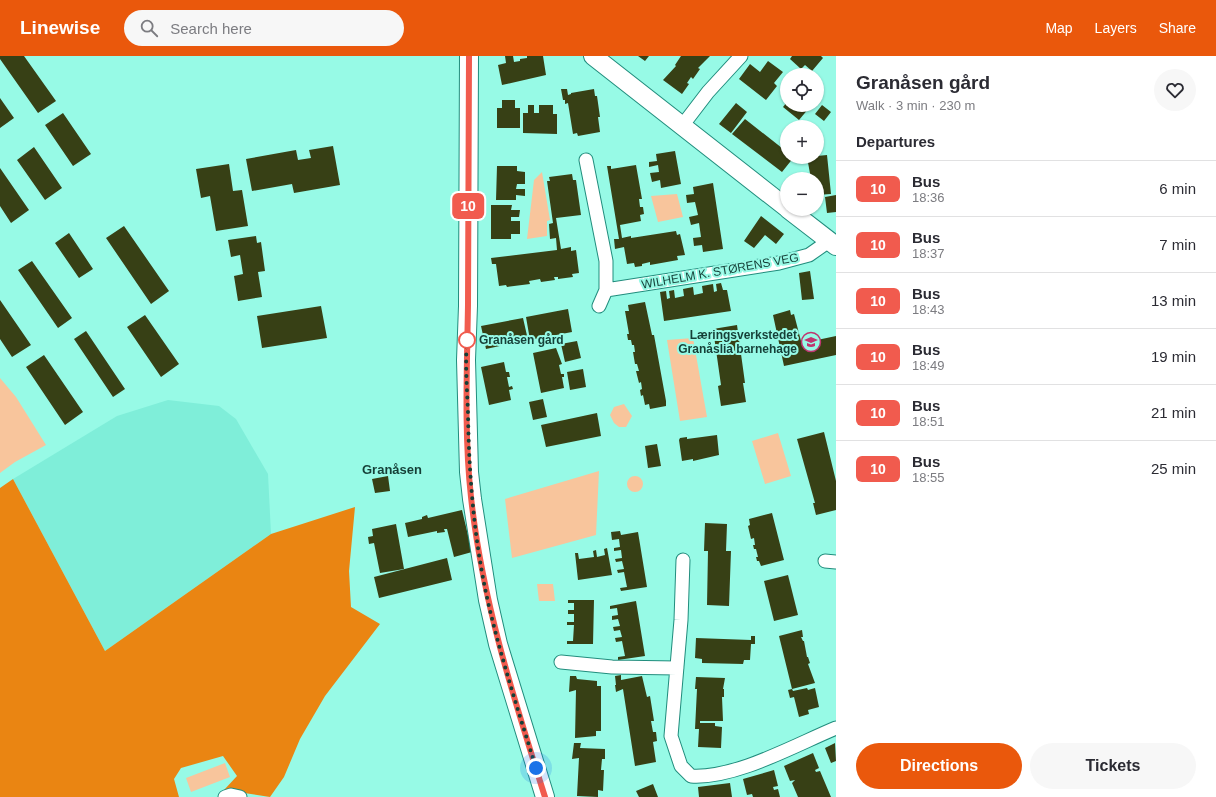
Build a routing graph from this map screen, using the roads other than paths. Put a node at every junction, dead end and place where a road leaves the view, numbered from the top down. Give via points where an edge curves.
1 (469, 56) edge
2 (594, 56) edge
3 (741, 56) edge
4 (682, 126) junction
5 (586, 160) dead end
6 (780, 203) edge
7 (797, 216) edge
8 (833, 244) edge
9 (606, 290) junction
10 (599, 306) dead end
11 (683, 560) dead end
12 (561, 662) dead end
13 (678, 668) junction
14 (836, 728) edge
15 (225, 797) edge
16 (240, 797) edge
17 (545, 797) edge

1 - 17 street via 466,360 469,472 488,600
2 - 4 street
3 - 4 street via 708,92
4 - 6 street
5 - 9 street via 606,261
7 - 8 street
8 - 9 street, WILHELM K. STØRENS VEG via 809,255 779,263
9 - 10 street
11 - 13 street
12 - 13 street via 612,667
13 - 14 street via 671,736 681,766 691,776 706,777 733,770
15 - 16 street

